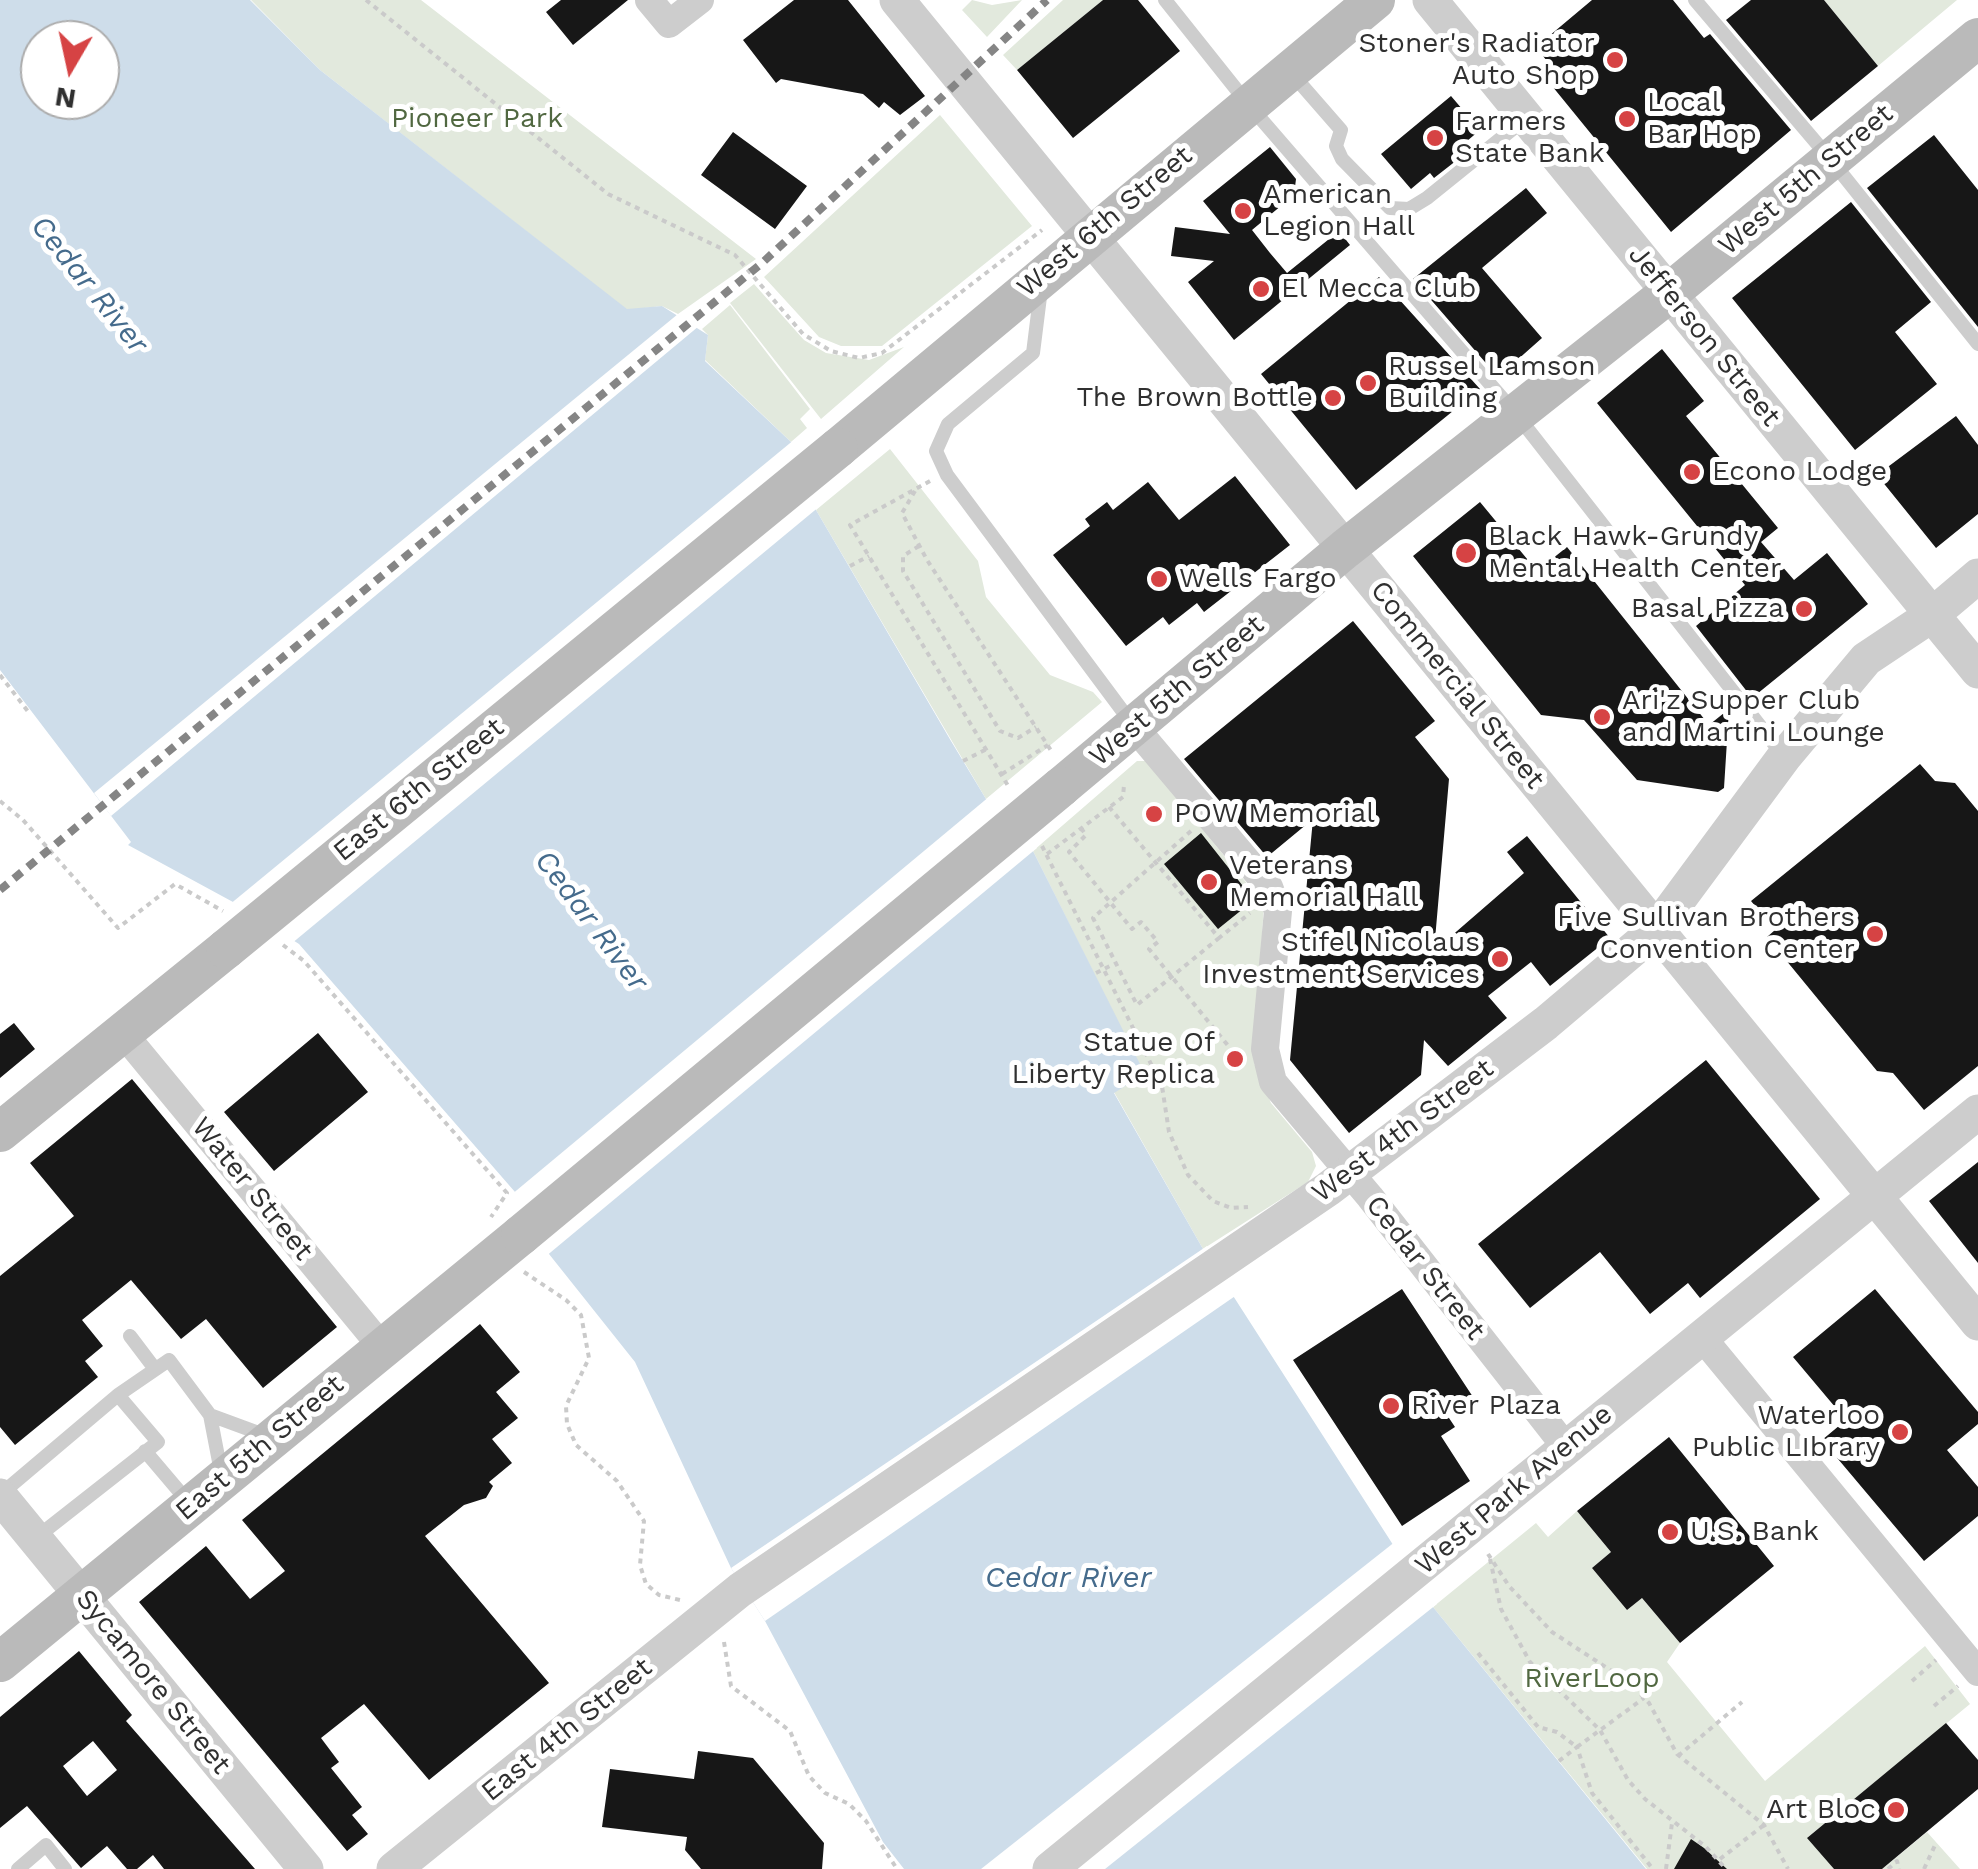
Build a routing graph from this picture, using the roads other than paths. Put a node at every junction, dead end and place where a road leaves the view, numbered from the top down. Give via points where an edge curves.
1 (649, 0) edge
2 (700, 0) edge
3 (897, 0) edge
4 (1165, 0) edge
5 (1375, 0) edge
6 (1430, 0) edge
7 (1695, 0) edge
8 (1978, 38) edge
9 (1289, 71) junction
10 (1248, 104) junction
11 (1526, 118) junction
12 (1831, 160) junction
13 (1089, 235) junction
14 (1042, 273) junction
15 (1670, 293) junction
16 (1978, 344) edge
17 (1516, 414) junction
18 (838, 448) joint
19 (1346, 549) junction
20 (1978, 576) edge
21 (1932, 615) junction
22 (1978, 671) edge
23 (1136, 728) junction
24 (1784, 756) junction
25 (1656, 930) junction
26 (122, 1032) junction
27 (1978, 1112) edge
28 (0, 1132) edge
29 (1348, 1174) junction
30 (1874, 1196) junction
31 (506, 1225) joint
32 (1978, 1324) edge
33 (130, 1336) dead end
34 (1701, 1336) junction
35 (382, 1346) junction
36 (155, 1369) junction
37 (118, 1395) junction
38 (210, 1414) junction
39 (272, 1438) junction
40 (1565, 1446) junction
41 (145, 1451) junction
42 (222, 1478) junction
43 (0, 1496) edge
44 (190, 1505) junction
45 (34, 1538) junction
46 (740, 1590) joint
47 (82, 1595) junction
48 (0, 1662) edge
49 (1965, 1664) edge
50 (18, 1869) edge
51 (65, 1869) edge
52 (306, 1869) edge
53 (394, 1869) edge
54 (1050, 1869) edge

1 - 2 street via 670,24
3 - 13 street, Commercial Street
4 - 10 lane
5 - 9 main road, West 6th Street
6 - 11 street, Jefferson Street
7 - 12 lane
8 - 12 main road, West 5th Street
9 - 10 main road, West 6th Street
9 - 11 lane via 1341,130 1336,146 1342,159 1390,208 1409,209
10 - 13 main road, West 6th Street
10 - 17 lane
11 - 15 street, Jefferson Street
12 - 15 main road, West 5th Street
12 - 16 lane
13 - 14 main road, West 6th Street
13 - 19 street, Commercial Street
14 - 18 main road, West 6th Street
14 - 23 lane via 1033,354 948,424 936,451
15 - 17 main road, West 5th Street
15 - 21 street, Jefferson Street
17 - 19 main road, West 5th Street
17 - 24 lane
18 - 26 main road, East 6th Street, bridge via 232,934
19 - 23 main road, West 5th Street
19 - 25 street, Commercial Street
20 - 21 street, West 4th Street
21 - 22 street, Jefferson Street
21 - 24 street, West 4th Street via 1866,659
23 - 29 street, Cedar Street via 1269,887 1278,911 1266,1065
23 - 31 main road, West 5th Street, bridge via 1057,769
24 - 25 street, West 4th Street
25 - 29 street, West 4th Street via 1546,1024
25 - 30 street, Commercial Street
26 - 28 main road, East 6th Street
26 - 35 street, Water Street
27 - 30 street, West Park Avenue
29 - 40 street, Cedar Street
29 - 46 street, West 4th Street via 1256,1222
30 - 32 street, Commercial Street
30 - 34 street, West Park Avenue
31 - 35 main road, East 5th Street
33 - 36 lane
34 - 40 street, West Park Avenue
34 - 49 street
35 - 39 main road, East 5th Street
36 - 37 lane
36 - 38 lane via 168,1360
37 - 41 lane via 158,1442
37 - 43 lane
38 - 39 lane
38 - 42 lane
39 - 42 main road, East 5th Street
40 - 54 street, West Park Avenue
41 - 44 lane
41 - 45 lane
42 - 44 main road, East 5th Street
43 - 45 street, Sycamore Street
44 - 47 main road, East 5th Street
45 - 47 street, Sycamore Street
46 - 53 street, East 4th Street
47 - 48 main road, East 5th Street
47 - 52 street, Sycamore Street
50 - 51 lane via 46,1845

